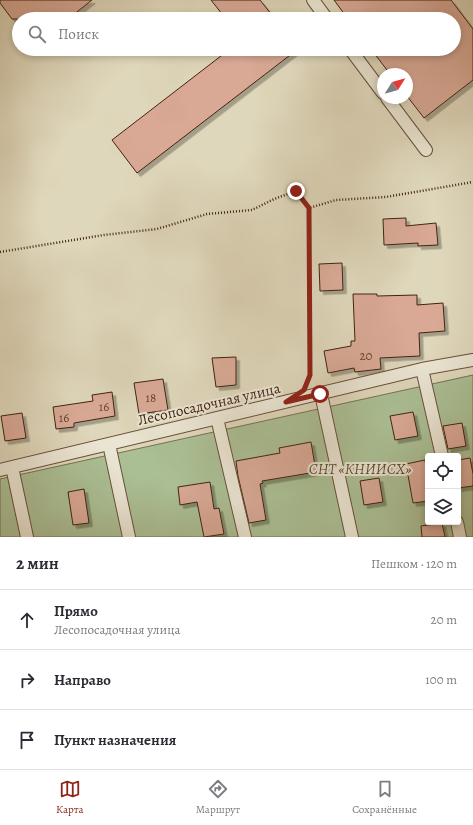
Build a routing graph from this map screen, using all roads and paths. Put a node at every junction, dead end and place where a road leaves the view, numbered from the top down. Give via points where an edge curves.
1 (313, 0) edge
2 (322, 12) edge
3 (355, 56) edge
4 (377, 85) edge
5 (392, 104) edge
6 (426, 150) dead end
7 (473, 182) edge
8 (309, 208) junction
9 (0, 252) edge
10 (473, 360) edge
11 (422, 370) junction
12 (304, 390) dead end
13 (320, 394) junction
14 (217, 418) junction
15 (109, 444) junction
16 (441, 453) edge
17 (12, 467) junction
18 (0, 470) edge
19 (458, 525) edge
20 (27, 537) edge
21 (129, 537) edge
22 (245, 537) edge
23 (352, 537) edge
24 (460, 537) edge

1 - 2 street
3 - 4 street
5 - 6 street
7 - 8 path via 386,197 336,200
8 - 9 path via 296,191 252,210 207,214 157,229
8 - 12 path via 310,375
10 - 11 street, Лесопосадочная улица
11 - 13 street, Лесопосадочная улица
11 - 16 street
13 - 14 street, Лесопосадочная улица
13 - 23 street
14 - 15 street, Лесопосадочная улица
14 - 22 street
15 - 17 street, Лесопосадочная улица
15 - 21 street
17 - 18 street, Лесопосадочная улица
17 - 20 street
19 - 24 street

